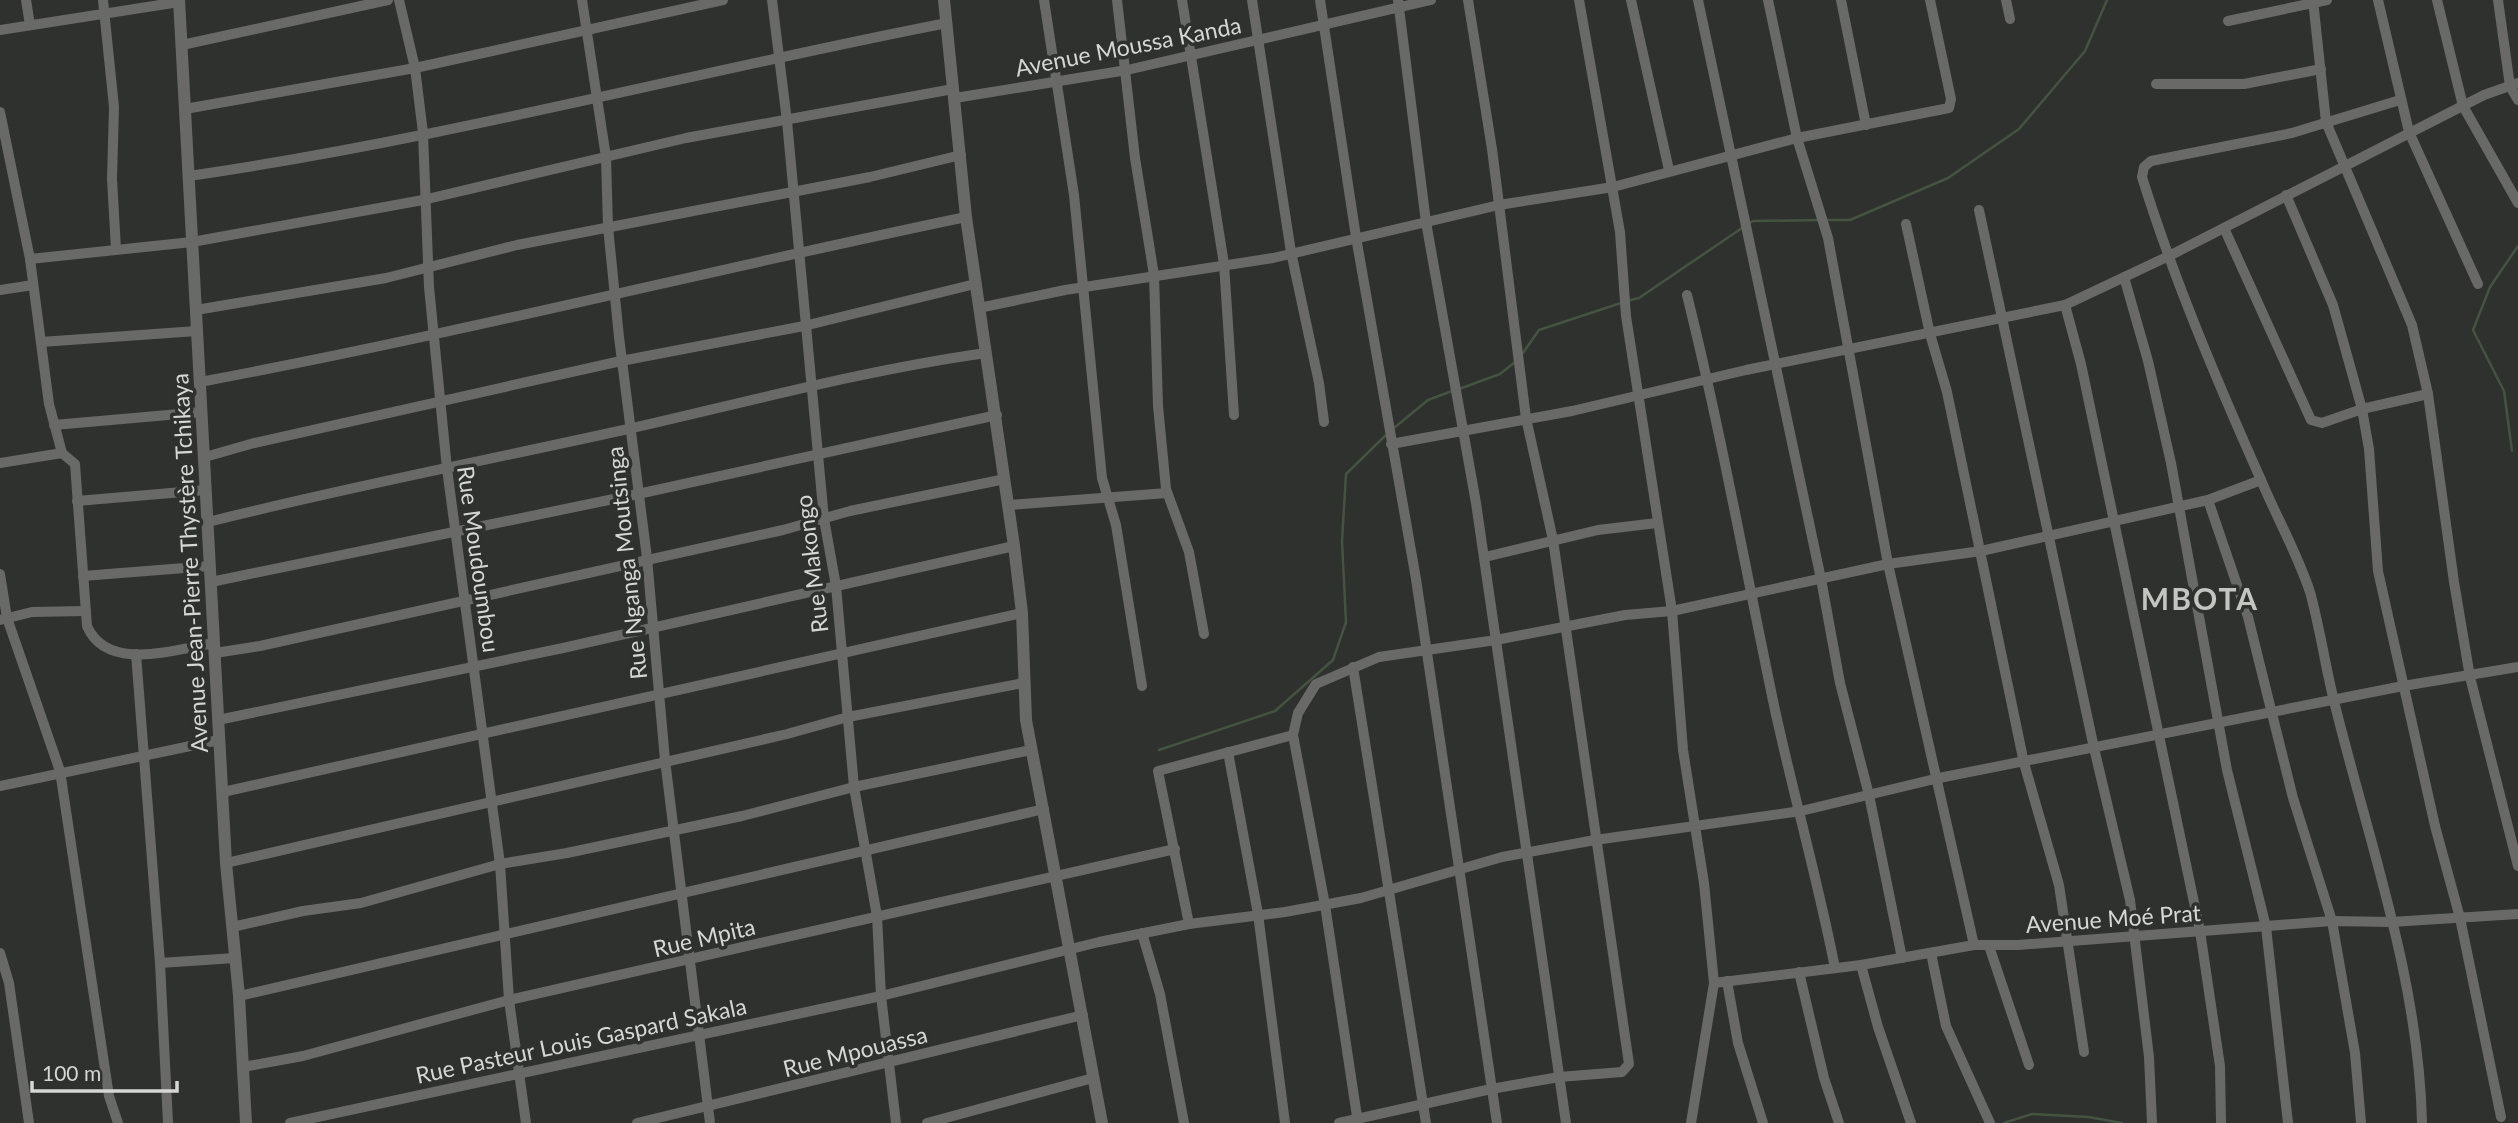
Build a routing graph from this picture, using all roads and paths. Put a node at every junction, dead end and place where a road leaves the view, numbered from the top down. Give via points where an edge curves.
1 (26, 0) edge
2 (103, 0) edge
3 (388, 0) edge
4 (399, 0) edge
5 (582, 0) edge
6 (723, 0) edge
7 (772, 0) edge
8 (943, 0) edge
9 (1045, 0) edge
10 (1116, 0) edge
11 (1182, 0) edge
12 (1252, 0) edge
13 (1320, 0) edge
14 (1431, 0) edge
15 (1468, 0) edge
16 (1579, 0) edge
17 (1631, 0) edge
18 (1698, 0) edge
19 (1768, 0) edge
20 (1841, 0) edge
21 (1930, 0) edge
22 (2006, 0) edge
23 (2327, 0) edge
24 (2378, 0) edge
25 (2437, 0) edge
26 (2498, 0) edge
27 (179, 1) edge
28 (2314, 1) edge
29 (1398, 4) edge
30 (104, 15) junction
31 (2010, 19) dead end
32 (2228, 21) dead end
33 (947, 23) junction
34 (1323, 24) junction
35 (30, 25) junction
36 (0, 30) edge
37 (586, 30) junction
38 (1256, 40) junction
39 (183, 45) junction
40 (1193, 53) junction
41 (780, 55) junction
42 (415, 68) junction
43 (1127, 69) junction
44 (2321, 69) junction
45 (1057, 79) junction
46 (2156, 84) dead end
47 (2514, 84) edge
48 (954, 94) junction
49 (597, 100) junction
50 (2400, 100) junction
51 (2518, 100) edge
52 (2463, 106) junction
53 (185, 109) junction
54 (0, 112) edge
55 (787, 121) junction
56 (2326, 122) junction
57 (1866, 125) junction
58 (2409, 132) junction
59 (423, 133) junction
60 (1797, 138) junction
61 (1732, 154) junction
62 (961, 155) junction
63 (606, 157) junction
64 (2345, 165) junction
65 (1669, 170) junction
66 (188, 176) junction
67 (1613, 187) junction
68 (793, 192) junction
69 (2286, 195) junction
70 (423, 200) junction
71 (2518, 203) edge
72 (1499, 205) junction
73 (1979, 210) dead end
74 (966, 217) junction
75 (1426, 222) junction
76 (1906, 223) dead end
77 (608, 227) junction
78 (2224, 228) junction
79 (1356, 237) junction
80 (192, 242) junction
81 (116, 249) junction
82 (800, 252) junction
83 (1291, 252) junction
84 (2171, 256) junction
85 (30, 259) junction
86 (1224, 264) junction
87 (428, 266) junction
88 (1154, 275) junction
89 (2124, 277) junction
90 (975, 284) junction
91 (2478, 284) dead end
92 (33, 285) junction
93 (1085, 287) junction
94 (0, 290) edge
95 (614, 295) junction
96 (1687, 295) dead end
97 (2065, 305) junction
98 (979, 308) junction
99 (196, 310) junction
100 (2000, 320) junction
101 (804, 326) junction
102 (197, 331) junction
103 (434, 334) junction
104 (1930, 334) junction
105 (41, 342) junction
106 (1848, 349) junction
107 (986, 353) junction
108 (621, 361) junction
109 (1775, 365) junction
110 (1707, 379) junction
111 (200, 382) junction
112 (811, 386) junction
113 (2428, 394) junction
114 (1640, 396) junction
115 (442, 401) junction
116 (2362, 409) junction
117 (202, 412) junction
118 (997, 415) junction
119 (1234, 415) dead end
120 (1526, 418) junction
121 (1324, 422) dead end
122 (54, 425) junction
123 (631, 428) junction
124 (1461, 431) junction
125 (1391, 444) junction
126 (62, 453) junction
127 (819, 454) junction
128 (205, 457) junction
129 (0, 463) edge
130 (447, 469) junction
131 (1005, 480) junction
132 (2260, 480) junction
133 (206, 490) junction
134 (1167, 492) junction
135 (638, 494) junction
136 (1108, 495) junction
137 (2208, 500) junction
138 (77, 501) junction
139 (1010, 505) junction
140 (2177, 507) junction
141 (824, 519) junction
142 (208, 522) junction
143 (2113, 522) junction
144 (1657, 523) junction
145 (456, 531) junction
146 (2051, 536) junction
147 (1553, 540) junction
148 (1014, 546) junction
149 (1981, 551) junction
150 (1485, 557) junction
151 (647, 558) junction
152 (1888, 564) junction
153 (210, 566) junction
154 (0, 574) edge
155 (83, 576) junction
156 (1821, 579) junction
157 (211, 582) junction
158 (836, 586) junction
159 (1751, 595) junction
160 (464, 601) junction
161 (86, 611) junction
162 (1672, 611) junction
163 (1022, 613) junction
164 (4, 619) edge
165 (653, 627) junction
166 (1564, 627) junction
167 (1204, 634) dead end
168 (1496, 640) junction
169 (214, 648) junction
170 (1425, 649) junction
171 (840, 653) junction
172 (136, 654) junction
173 (475, 667) junction
174 (1353, 667) junction
175 (2518, 667) edge
176 (2470, 677) junction
177 (1023, 683) junction
178 (1142, 686) dead end
179 (2403, 686) junction
180 (659, 696) junction
181 (2334, 700) junction
182 (2270, 713) junction
183 (848, 717) junction
184 (218, 720) junction
185 (2221, 722) junction
186 (1293, 734) junction
187 (482, 735) junction
188 (2158, 735) junction
189 (219, 740) junction
190 (2094, 748) junction
191 (1031, 750) junction
192 (1228, 752) junction
193 (142, 755) junction
194 (666, 760) junction
195 (2024, 763) junction
196 (60, 771) junction
197 (1939, 778) junction
198 (0, 786) edge
199 (854, 788) junction
200 (223, 792) junction
201 (1869, 795) junction
202 (491, 801) junction
203 (1044, 809) junction
204 (1801, 811) junction
205 (675, 828) junction
206 (1695, 828) junction
207 (1595, 840) junction
208 (1175, 849) junction
209 (865, 851) junction
210 (1528, 852) junction
211 (226, 863) junction
212 (500, 864) junction
213 (2518, 866) edge
214 (1460, 870) junction
215 (1057, 875) junction
216 (1391, 890) junction
217 (681, 894) junction
218 (1325, 905) junction
219 (1258, 914) junction
220 (2518, 914) edge
221 (877, 916) junction
222 (2460, 918) junction
223 (2332, 921) junction
224 (2391, 922) junction
225 (1189, 924) junction
226 (232, 927) junction
227 (2266, 927) junction
228 (2200, 931) junction
229 (1142, 933) junction
230 (506, 936) junction
231 (2136, 937) junction
232 (2069, 941) junction
233 (1975, 945) junction
234 (1989, 946) junction
235 (1071, 951) junction
236 (0, 953) edge
237 (1931, 954) junction
238 (235, 958) junction
239 (1902, 958) junction
240 (692, 960) junction
241 (160, 962) junction
242 (1861, 965) junction
243 (1835, 968) junction
244 (1799, 972) junction
245 (1727, 981) junction
246 (1714, 983) junction
247 (239, 996) junction
248 (881, 996) junction
249 (509, 1000) junction
250 (1083, 1015) junction
251 (701, 1034) junction
252 (2084, 1052) dead end
253 (891, 1063) junction
254 (2029, 1065) dead end
255 (243, 1067) junction
256 (519, 1075) junction
257 (1559, 1077) junction
258 (1093, 1078) junction
259 (1491, 1089) junction
260 (1422, 1102) junction
261 (708, 1106) junction
262 (2501, 1117) dead end
263 (1357, 1121) edge
264 (29, 1123) edge
265 (118, 1123) edge
266 (168, 1123) edge
267 (246, 1123) edge
268 (290, 1123) edge
269 (526, 1123) edge
270 (637, 1123) edge
271 (710, 1123) edge
272 (896, 1123) edge
273 (927, 1123) edge
274 (1102, 1123) edge
275 (1184, 1123) edge
276 (1285, 1123) edge
277 (1339, 1123) edge
278 (1426, 1123) edge
279 (1497, 1123) edge
280 (1566, 1123) edge
281 (1691, 1123) edge
282 (1763, 1123) edge
283 (1839, 1123) edge
284 (1910, 1123) edge
285 (1990, 1123) edge
286 (2152, 1123) edge
287 (2221, 1123) edge
288 (2288, 1123) edge
289 (2361, 1123) edge
290 (2422, 1123) edge

1 - 35 street
2 - 30 street
3 - 39 street
4 - 42 street, Rue Moudoumbou
5 - 37 street, Rue Nganga Moutsinga
6 - 37 street
7 - 41 street, Rue Makongo
8 - 33 street
9 - 45 street
10 - 43 street
11 - 40 street
12 - 38 street
13 - 34 street
14 - 29 street, Avenue Moussa Kanda
15 - 72 street
16 - 67 street
17 - 65 street
18 - 61 street
19 - 60 street
20 - 57 street
21 - 57 street via 1951,99 1949,108
22 - 31 street
23 - 28 street
24 - 50 street
25 - 52 street
26 - 47 street
27 - 30 street
27 - 39 street, Avenue Jean-Pierre Thystère Tchikaya
28 - 32 street
28 - 44 street
29 - 34 street, Avenue Moussa Kanda
29 - 75 street
30 - 35 street
30 - 81 street via 114,107
33 - 41 street
33 - 48 street
34 - 38 street, Avenue Moussa Kanda
34 - 79 street
35 - 36 street
37 - 42 street
37 - 49 street, Rue Nganga Moutsinga
38 - 40 street, Avenue Moussa Kanda
38 - 83 street
39 - 53 street, Avenue Jean-Pierre Thystère Tchikaya
40 - 43 street, Avenue Moussa Kanda
40 - 86 street
41 - 49 street
41 - 55 street, Rue Makongo
42 - 53 street
42 - 59 street, Rue Moudoumbou
43 - 45 street, Avenue Moussa Kanda
43 - 88 street via 1135,158
44 - 46 street via 2244,84
44 - 56 street
45 - 48 street, Avenue Moussa Kanda
45 - 93 street
47 - 51 street
47 - 52 street
48 - 55 street, Avenue Moussa Kanda
48 - 62 street
49 - 59 street
49 - 63 street, Rue Nganga Moutsinga
50 - 56 street
50 - 58 street
52 - 58 street
52 - 71 street
53 - 66 street, Avenue Jean-Pierre Thystère Tchikaya
54 - 85 street
55 - 63 street, Avenue Moussa Kanda
55 - 68 street, Rue Makongo
56 - 64 street
56 - 84 street via 2151,161 2144,167 2142,177
57 - 60 street
58 - 64 street
58 - 91 street
59 - 66 street via 320,157
59 - 70 street, Rue Moudoumbou
60 - 61 street
60 - 106 street via 1828,238
61 - 65 street
61 - 109 street
62 - 68 street
62 - 74 street
63 - 70 street, Avenue Moussa Kanda
63 - 77 street, Rue Nganga Moutsinga
64 - 69 street
64 - 113 street via 2412,325
65 - 67 street
66 - 80 street, Avenue Jean-Pierre Thystère Tchikaya
67 - 72 street
67 - 114 street via 1626,316
68 - 77 street
68 - 82 street, Rue Makongo
69 - 78 street
69 - 116 street via 2333,305
70 - 80 street, Avenue Moussa Kanda
70 - 87 street, Rue Moudoumbou
72 - 75 street
72 - 120 street
73 - 100 street
74 - 82 street
74 - 90 street
75 - 79 street
75 - 124 street
76 - 104 street
77 - 87 street
77 - 95 street, Rue Nganga Moutsinga
78 - 84 street
78 - 116 street via 2311,420 2322,422
79 - 83 street
79 - 125 street
80 - 81 street, Avenue Moussa Kanda
80 - 99 street, Avenue Jean-Pierre Thystère Tchikaya
81 - 85 street, Avenue Moussa Kanda
82 - 95 street
82 - 101 street, Rue Makongo
83 - 86 street
83 - 121 street
84 - 89 street
84 - 132 street
85 - 92 street
86 - 88 street
86 - 119 street
87 - 99 street via 386,278
87 - 103 street, Rue Moudoumbou
88 - 93 street
88 - 134 street via 1158,407
89 - 97 street
89 - 140 street via 2148,361
90 - 98 street
90 - 101 street
92 - 94 street
92 - 105 street
93 - 98 street
93 - 136 street via 1102,478
95 - 103 street
95 - 108 street, Rue Nganga Moutsinga
96 - 110 street
97 - 100 street
97 - 143 street
98 - 107 street
99 - 102 street, Avenue Jean-Pierre Thystère Tchikaya
100 - 104 street
100 - 146 street
101 - 108 street
101 - 112 street, Rue Makongo
102 - 105 street
102 - 111 street, Avenue Jean-Pierre Thystère Tchikaya
103 - 111 street
103 - 115 street, Rue Moudoumbou
104 - 106 street
104 - 149 street
105 - 122 street
106 - 109 street
106 - 152 street
107 - 112 street via 902,365
107 - 118 street
108 - 115 street
108 - 123 street, Rue Nganga Moutsinga
109 - 110 street
109 - 156 street
110 - 114 street
110 - 159 street
111 - 117 street, Avenue Jean-Pierre Thystère Tchikaya
112 - 123 street
112 - 127 street, Rue Makongo
113 - 116 street
113 - 176 street
114 - 120 street
114 - 144 street
115 - 128 street
115 - 130 street, Rue Moudoumbou
116 - 179 street via 2370,449 2378,572
117 - 122 street
117 - 128 street, Avenue Jean-Pierre Thystère Tchikaya
118 - 127 street
118 - 131 street
120 - 124 street
120 - 147 street
122 - 126 street
123 - 130 street
123 - 135 street, Rue Nganga Moutsinga
124 - 125 street
124 - 150 street
125 - 170 street
126 - 129 street
126 - 138 street via 75,464
127 - 135 street
127 - 141 street, Rue Makongo
128 - 133 street, Avenue Jean-Pierre Thystère Tchikaya
130 - 142 street
130 - 145 street, Rue Moudoumbou
131 - 139 street
131 - 141 street
132 - 137 street
132 - 181 street via 2299,560 2324,643
133 - 138 street
133 - 142 street, Avenue Jean-Pierre Thystère Tchikaya
134 - 136 street via 1140,497
134 - 167 street via 1189,552
135 - 145 street
135 - 151 street, Rue Nganga Moutsinga
136 - 139 street
136 - 178 street
137 - 140 street
137 - 182 street via 2248,617
138 - 155 street
139 - 148 street
140 - 143 street
140 - 185 street
141 - 151 street
141 - 158 street, Rue Makongo
142 - 153 street, Avenue Jean-Pierre Thystère Tchikaya
143 - 146 street
143 - 188 street
144 - 147 street
144 - 162 street
145 - 157 street
145 - 160 street, Rue Moudoumbou
146 - 149 street
146 - 190 street
147 - 150 street
147 - 166 street
148 - 158 street
148 - 163 street
149 - 152 street
149 - 195 street
150 - 168 street
151 - 160 street
151 - 165 street, Rue Nganga Moutsinga
152 - 156 street
152 - 197 street
153 - 155 street
153 - 157 street, Avenue Jean-Pierre Thystère Tchikaya
154 - 164 street
155 - 161 street
156 - 159 street
156 - 201 street via 1840,683
157 - 169 street, Avenue Jean-Pierre Thystère Tchikaya
158 - 165 street
158 - 171 street, Rue Makongo
159 - 162 street
159 - 204 street
160 - 169 street via 260,646
160 - 173 street, Rue Moudoumbou
161 - 164 street via 32,612
161 - 172 street via 91,636 119,654
162 - 166 street
162 - 206 street via 1683,751
163 - 171 street
163 - 177 street
164 - 196 street
165 - 173 street
165 - 180 street, Rue Nganga Moutsinga
166 - 168 street
166 - 207 street
168 - 170 street
168 - 210 street
169 - 172 street
169 - 184 street, Avenue Jean-Pierre Thystère Tchikaya
170 - 174 street
170 - 214 street
171 - 180 street
171 - 183 street, Rue Makongo
172 - 193 street
173 - 184 street
173 - 187 street, Rue Moudoumbou
174 - 186 street via 1317,684 1298,713
174 - 216 street
175 - 176 street, Rue Pasteur Louis Gaspard Sakala
176 - 179 street, Rue Pasteur Louis Gaspard Sakala
176 - 213 street
177 - 183 street
177 - 191 street
179 - 181 street, Rue Pasteur Louis Gaspard Sakala
179 - 222 street
180 - 187 street
180 - 194 street, Rue Nganga Moutsinga
181 - 182 street, Rue Pasteur Louis Gaspard Sakala
181 - 224 street
182 - 185 street, Rue Pasteur Louis Gaspard Sakala
182 - 223 street
183 - 194 street
183 - 199 street, Rue Makongo
184 - 189 street, Avenue Jean-Pierre Thystère Tchikaya
185 - 188 street, Rue Pasteur Louis Gaspard Sakala
185 - 227 street via 2227,770
186 - 192 street
186 - 218 street
187 - 200 street
187 - 202 street, Rue Moudoumbou
188 - 190 street, Rue Pasteur Louis Gaspard Sakala
188 - 228 street
189 - 193 street
189 - 200 street, Avenue Jean-Pierre Thystère Tchikaya
190 - 195 street, Rue Pasteur Louis Gaspard Sakala
190 - 231 street
191 - 199 street
191 - 203 street
192 - 208 street via 1158,771
192 - 219 street
193 - 196 street
193 - 241 street
194 - 202 street
194 - 205 street, Rue Nganga Moutsinga
195 - 197 street, Rue Pasteur Louis Gaspard Sakala
195 - 232 street via 2059,885
196 - 198 street
196 - 265 street via 109,1096
197 - 201 street, Rue Pasteur Louis Gaspard Sakala
197 - 233 street via 1947,836
199 - 205 street
199 - 209 street, Rue Makongo
200 - 211 street, Avenue Jean-Pierre Thystère Tchikaya
201 - 204 street, Rue Pasteur Louis Gaspard Sakala
201 - 239 street
202 - 211 street
202 - 212 street, Rue Moudoumbou
203 - 209 street
203 - 215 street
204 - 206 street, Rue Pasteur Louis Gaspard Sakala
204 - 243 street
205 - 212 street
205 - 217 street, Rue Nganga Moutsinga
206 - 207 street, Rue Pasteur Louis Gaspard Sakala
206 - 246 street
207 - 210 street, Rue Pasteur Louis Gaspard Sakala
207 - 257 street via 1629,1064 1622,1072
208 - 215 street, Rue Mpita
208 - 225 street
209 - 217 street
209 - 221 street, Rue Makongo
210 - 214 street, Rue Pasteur Louis Gaspard Sakala
210 - 257 street
211 - 226 street, Avenue Jean-Pierre Thystère Tchikaya
212 - 226 street via 361,903
212 - 230 street, Rue Moudoumbou
214 - 216 street, Rue Pasteur Louis Gaspard Sakala
214 - 259 street
215 - 221 street, Rue Mpita
215 - 235 street
216 - 218 street, Rue Pasteur Louis Gaspard Sakala
216 - 260 street
217 - 230 street
217 - 240 street, Rue Nganga Moutsinga
218 - 219 street, Rue Pasteur Louis Gaspard Sakala
218 - 263 street
219 - 225 street, Rue Pasteur Louis Gaspard Sakala
219 - 276 street
220 - 222 street, Avenue Moé Prat
221 - 240 street, Rue Mpita
221 - 248 street, Rue Makongo
222 - 224 street, Avenue Moé Prat
222 - 262 street
223 - 224 street, Avenue Moé Prat
223 - 227 street, Avenue Moé Prat
223 - 289 street via 2355,1053
224 - 290 street via 2415,1032
225 - 229 street, Rue Pasteur Louis Gaspard Sakala
226 - 238 street, Avenue Jean-Pierre Thystère Tchikaya
227 - 228 street, Avenue Moé Prat
227 - 288 street
228 - 231 street, Avenue Moé Prat
228 - 287 street via 2220,1066
229 - 235 street, Rue Pasteur Louis Gaspard Sakala
229 - 275 street via 1160,995
230 - 247 street
230 - 249 street, Rue Moudoumbou
231 - 232 street, Avenue Moé Prat
231 - 286 street
232 - 234 street, Avenue Moé Prat
232 - 252 street
233 - 234 street, Avenue Moé Prat
233 - 237 street, Avenue Moé Prat
234 - 254 street
235 - 248 street, Rue Pasteur Louis Gaspard Sakala
235 - 250 street
236 - 264 street via 9,983
237 - 239 street, Avenue Moé Prat
237 - 285 street via 1946,1026
238 - 241 street
238 - 247 street, Avenue Jean-Pierre Thystère Tchikaya
239 - 242 street, Avenue Moé Prat
240 - 249 street, Rue Mpita
240 - 251 street, Rue Nganga Moutsinga
241 - 266 street
242 - 243 street, Avenue Moé Prat
242 - 284 street
243 - 244 street, Avenue Moé Prat
244 - 245 street, Avenue Moé Prat
244 - 283 street
245 - 246 street, Avenue Moé Prat
245 - 282 street via 1738,1043
246 - 281 street
247 - 255 street, Avenue Jean-Pierre Thystère Tchikaya
248 - 251 street, Rue Pasteur Louis Gaspard Sakala
248 - 253 street, Rue Makongo
249 - 255 street, Rue Mpita via 303,1056
249 - 256 street, Rue Moudoumbou
250 - 253 street, Rue Mpouassa
250 - 258 street
251 - 256 street, Rue Pasteur Louis Gaspard Sakala
251 - 261 street, Rue Nganga Moutsinga
253 - 261 street, Rue Mpouassa
253 - 272 street, Rue Makongo
255 - 267 street, Avenue Jean-Pierre Thystère Tchikaya
256 - 268 street, Rue Pasteur Louis Gaspard Sakala
256 - 269 street, Rue Moudoumbou
257 - 259 street
257 - 280 street
258 - 273 street
258 - 274 street
259 - 260 street
259 - 279 street
260 - 263 street
260 - 278 street
261 - 270 street, Rue Mpouassa
261 - 271 street, Rue Nganga Moutsinga
263 - 277 street

